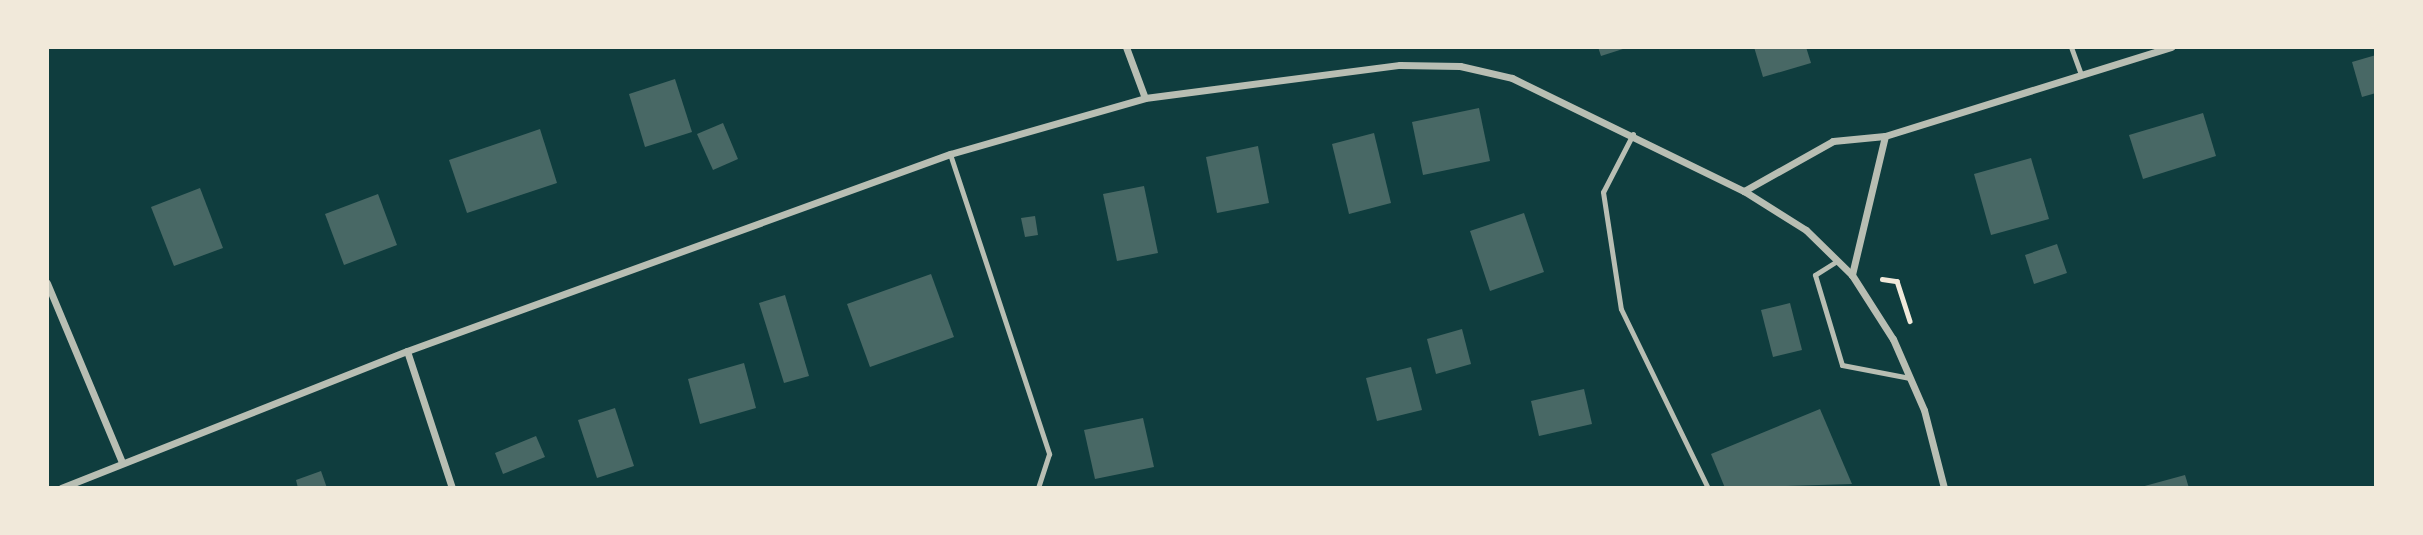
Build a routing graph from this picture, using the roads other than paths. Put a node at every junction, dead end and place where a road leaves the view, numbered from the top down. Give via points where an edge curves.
1 (1126, 47) edge
2 (2071, 47) edge
3 (2171, 47) edge
4 (2081, 75) junction
5 (1145, 98) junction
6 (1633, 134) junction
7 (1885, 136) junction
8 (950, 154) junction
9 (1744, 191) junction
10 (1837, 261) junction
11 (1852, 275) junction
12 (47, 283) edge
13 (407, 351) junction
14 (1910, 378) junction
15 (122, 462) junction
16 (61, 488) edge
17 (452, 488) edge
18 (1038, 488) edge
19 (1708, 488) edge
20 (1944, 488) edge

1 - 5 street
2 - 4 lane
3 - 4 street
4 - 7 street
5 - 6 street via 1400,65 1460,66 1512,78
5 - 8 street
6 - 9 street
6 - 19 lane via 1603,192 1621,309
7 - 9 street via 1833,141
7 - 11 street
8 - 13 street
8 - 18 lane via 1049,454
9 - 10 street via 1806,230
10 - 11 street
10 - 14 lane via 1815,275 1842,365
11 - 14 street via 1893,339
12 - 15 street
13 - 15 street
13 - 17 street
14 - 20 street via 1924,410
15 - 16 street

